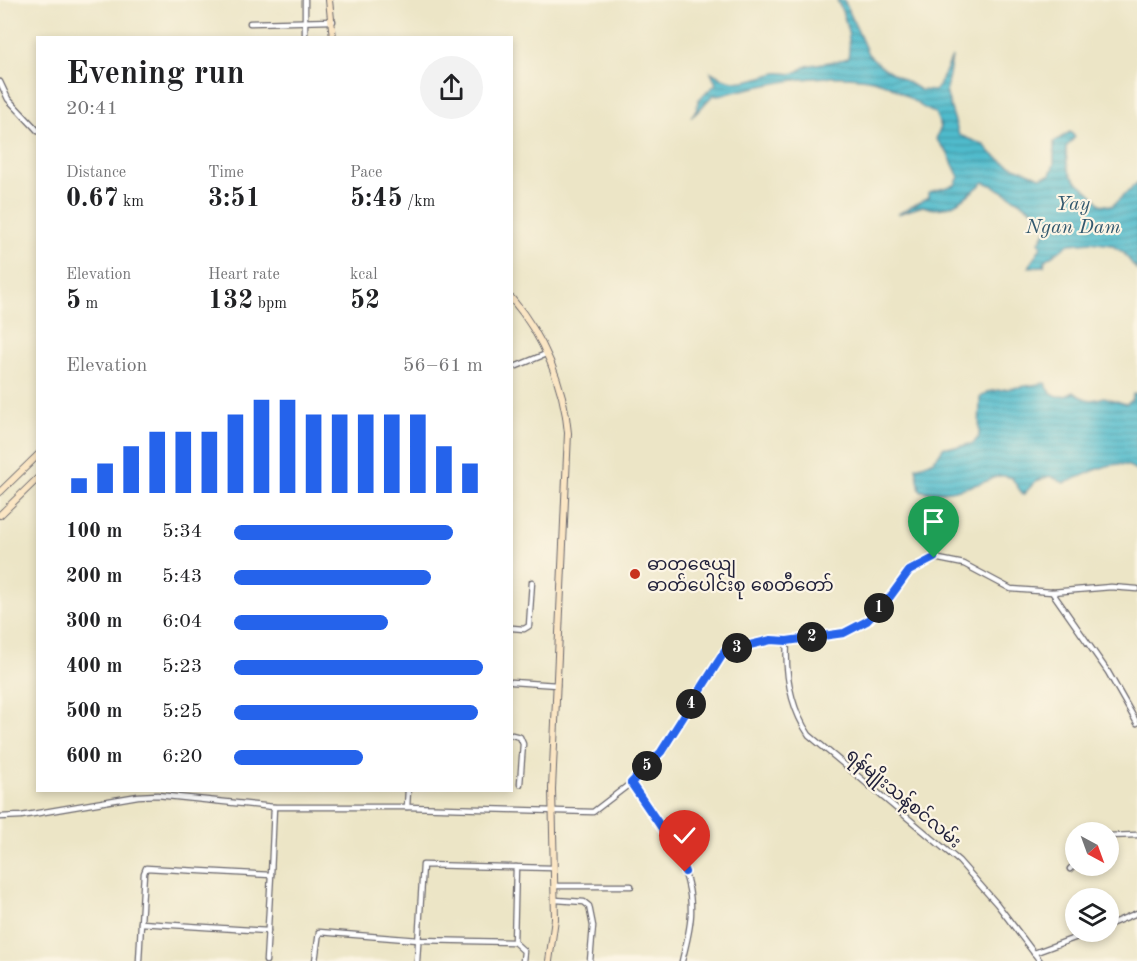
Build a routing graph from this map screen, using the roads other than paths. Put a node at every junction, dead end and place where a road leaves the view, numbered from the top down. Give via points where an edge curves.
1 (305, 0) edge
2 (329, 0) edge
3 (333, 0) edge
4 (332, 19) junction
5 (306, 22) junction
6 (250, 23) dead end
7 (305, 36) edge
8 (333, 36) edge
9 (0, 82) edge
10 (36, 129) edge
11 (513, 300) edge
12 (546, 354) junction
13 (513, 368) edge
14 (36, 458) edge
15 (36, 480) edge
16 (0, 492) edge
17 (0, 515) edge
18 (532, 582) dead end
19 (1137, 589) edge
20 (1052, 592) junction
21 (513, 628) edge
22 (787, 641) junction
23 (513, 682) edge
24 (557, 685) junction
25 (1137, 723) edge
26 (513, 735) edge
27 (631, 783) junction
28 (520, 784) dead end
29 (408, 792) edge
30 (274, 807) junction
31 (407, 807) junction
32 (552, 811) junction
33 (0, 817) edge
34 (1137, 834) edge
35 (1119, 836) edge
36 (516, 867) junction
37 (553, 868) junction
38 (271, 875) junction
39 (555, 886) junction
40 (631, 886) dead end
41 (556, 900) junction
42 (1137, 914) edge
43 (1119, 921) edge
44 (141, 923) junction
45 (268, 931) junction
46 (418, 940) junction
47 (514, 942) junction
48 (1066, 942) edge
49 (1035, 954) junction
50 (139, 961) edge
51 (266, 961) edge
52 (315, 961) edge
53 (417, 961) edge
54 (523, 961) edge
55 (549, 961) edge
56 (590, 961) edge
57 (682, 961) edge
58 (1040, 961) edge

1 - 5 street
2 - 4 main road
3 - 4 main road
4 - 5 street
4 - 8 main road
5 - 6 street
5 - 7 street
9 - 10 street via 8,99
11 - 12 main road
12 - 13 street
12 - 24 main road via 559,383 568,433
14 - 16 main road
15 - 17 main road
18 - 21 street via 529,626
19 - 20 street
20 - 22 street via 1011,589 964,564 934,558 909,571 867,621 844,633
20 - 25 street via 1108,672
22 - 27 street via 771,640 725,651 661,752
22 - 49 street, ရန်မျိုးသန့်စင်လမ်း via 786,664 794,700 809,735 959,861
23 - 24 street
24 - 32 main road
26 - 28 street via 523,744
27 - 32 street via 593,812
27 - 57 street via 674,846 685,872 691,910
29 - 31 street
30 - 31 street
30 - 33 street via 156,795
30 - 38 street
31 - 32 street
32 - 37 main road
34 - 35 street
36 - 37 street
36 - 46 street via 423,865
36 - 47 street
37 - 39 main road
38 - 44 street via 146,868
38 - 45 street
39 - 40 street
39 - 41 main road
41 - 55 main road
41 - 56 street via 584,902 589,906 593,926
42 - 43 street
44 - 45 street
44 - 50 street
45 - 51 street
46 - 47 street
46 - 52 street via 319,932
46 - 53 street
47 - 54 street via 524,951
48 - 49 street
49 - 58 street, ရန်မျိုးသန့်စင်လမ်း

